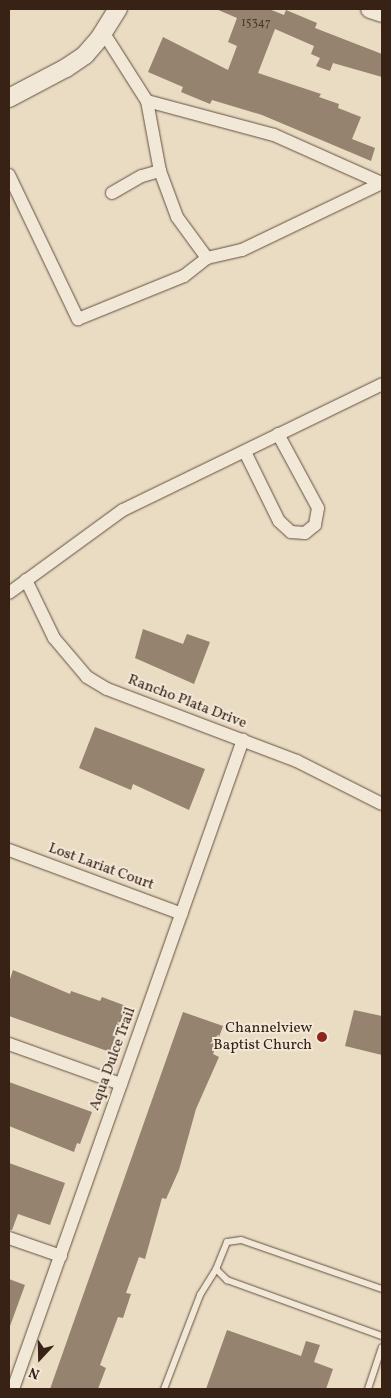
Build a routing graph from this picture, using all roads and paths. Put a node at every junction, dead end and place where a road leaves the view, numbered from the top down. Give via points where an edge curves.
1 (118, 9) edge
2 (370, 9) edge
3 (382, 13) edge
4 (104, 32) junction
5 (9, 98) edge
6 (147, 101) junction
7 (160, 171) junction
8 (9, 175) edge
9 (382, 183) edge
10 (112, 193) dead end
11 (207, 258) junction
12 (382, 384) edge
13 (278, 434) junction
14 (245, 452) junction
15 (26, 580) junction
16 (9, 593) edge
17 (243, 740) junction
18 (382, 804) edge
19 (9, 850) edge
20 (182, 914) junction
21 (9, 1044) edge
22 (122, 1084) junction
23 (9, 1238) edge
24 (61, 1256) junction
25 (216, 1269) junction
26 (382, 1290) edge
27 (382, 1336) edge
28 (382, 1347) edge
29 (14, 1389) edge
30 (164, 1389) edge
31 (368, 1389) edge

1 - 4 street
2 - 3 street
4 - 5 street via 85,55
4 - 6 street
6 - 7 street
6 - 9 street via 274,135
7 - 10 street via 142,176
7 - 11 street via 177,217
8 - 11 street via 78,319 184,276
9 - 11 street via 242,250
12 - 13 street
13 - 14 street
13 - 14 street via 318,508 315,524 305,534 291,532 279,520
14 - 15 street via 123,510
15 - 16 street
15 - 17 street, Rancho Plata Drive via 54,638 87,677 107,690
17 - 18 street, Rancho Plata Drive via 298,761
17 - 20 street, Aqua Dulce Trail
19 - 20 street, Lost Lariat Court
20 - 22 street, Aqua Dulce Trail
21 - 22 street
22 - 24 street, Aqua Dulce Trail
23 - 24 street
24 - 29 street, Aqua Dulce Trail
25 - 26 lane via 226,1242 241,1240
25 - 27 lane via 227,1280
25 - 30 lane via 200,1295
28 - 31 lane

